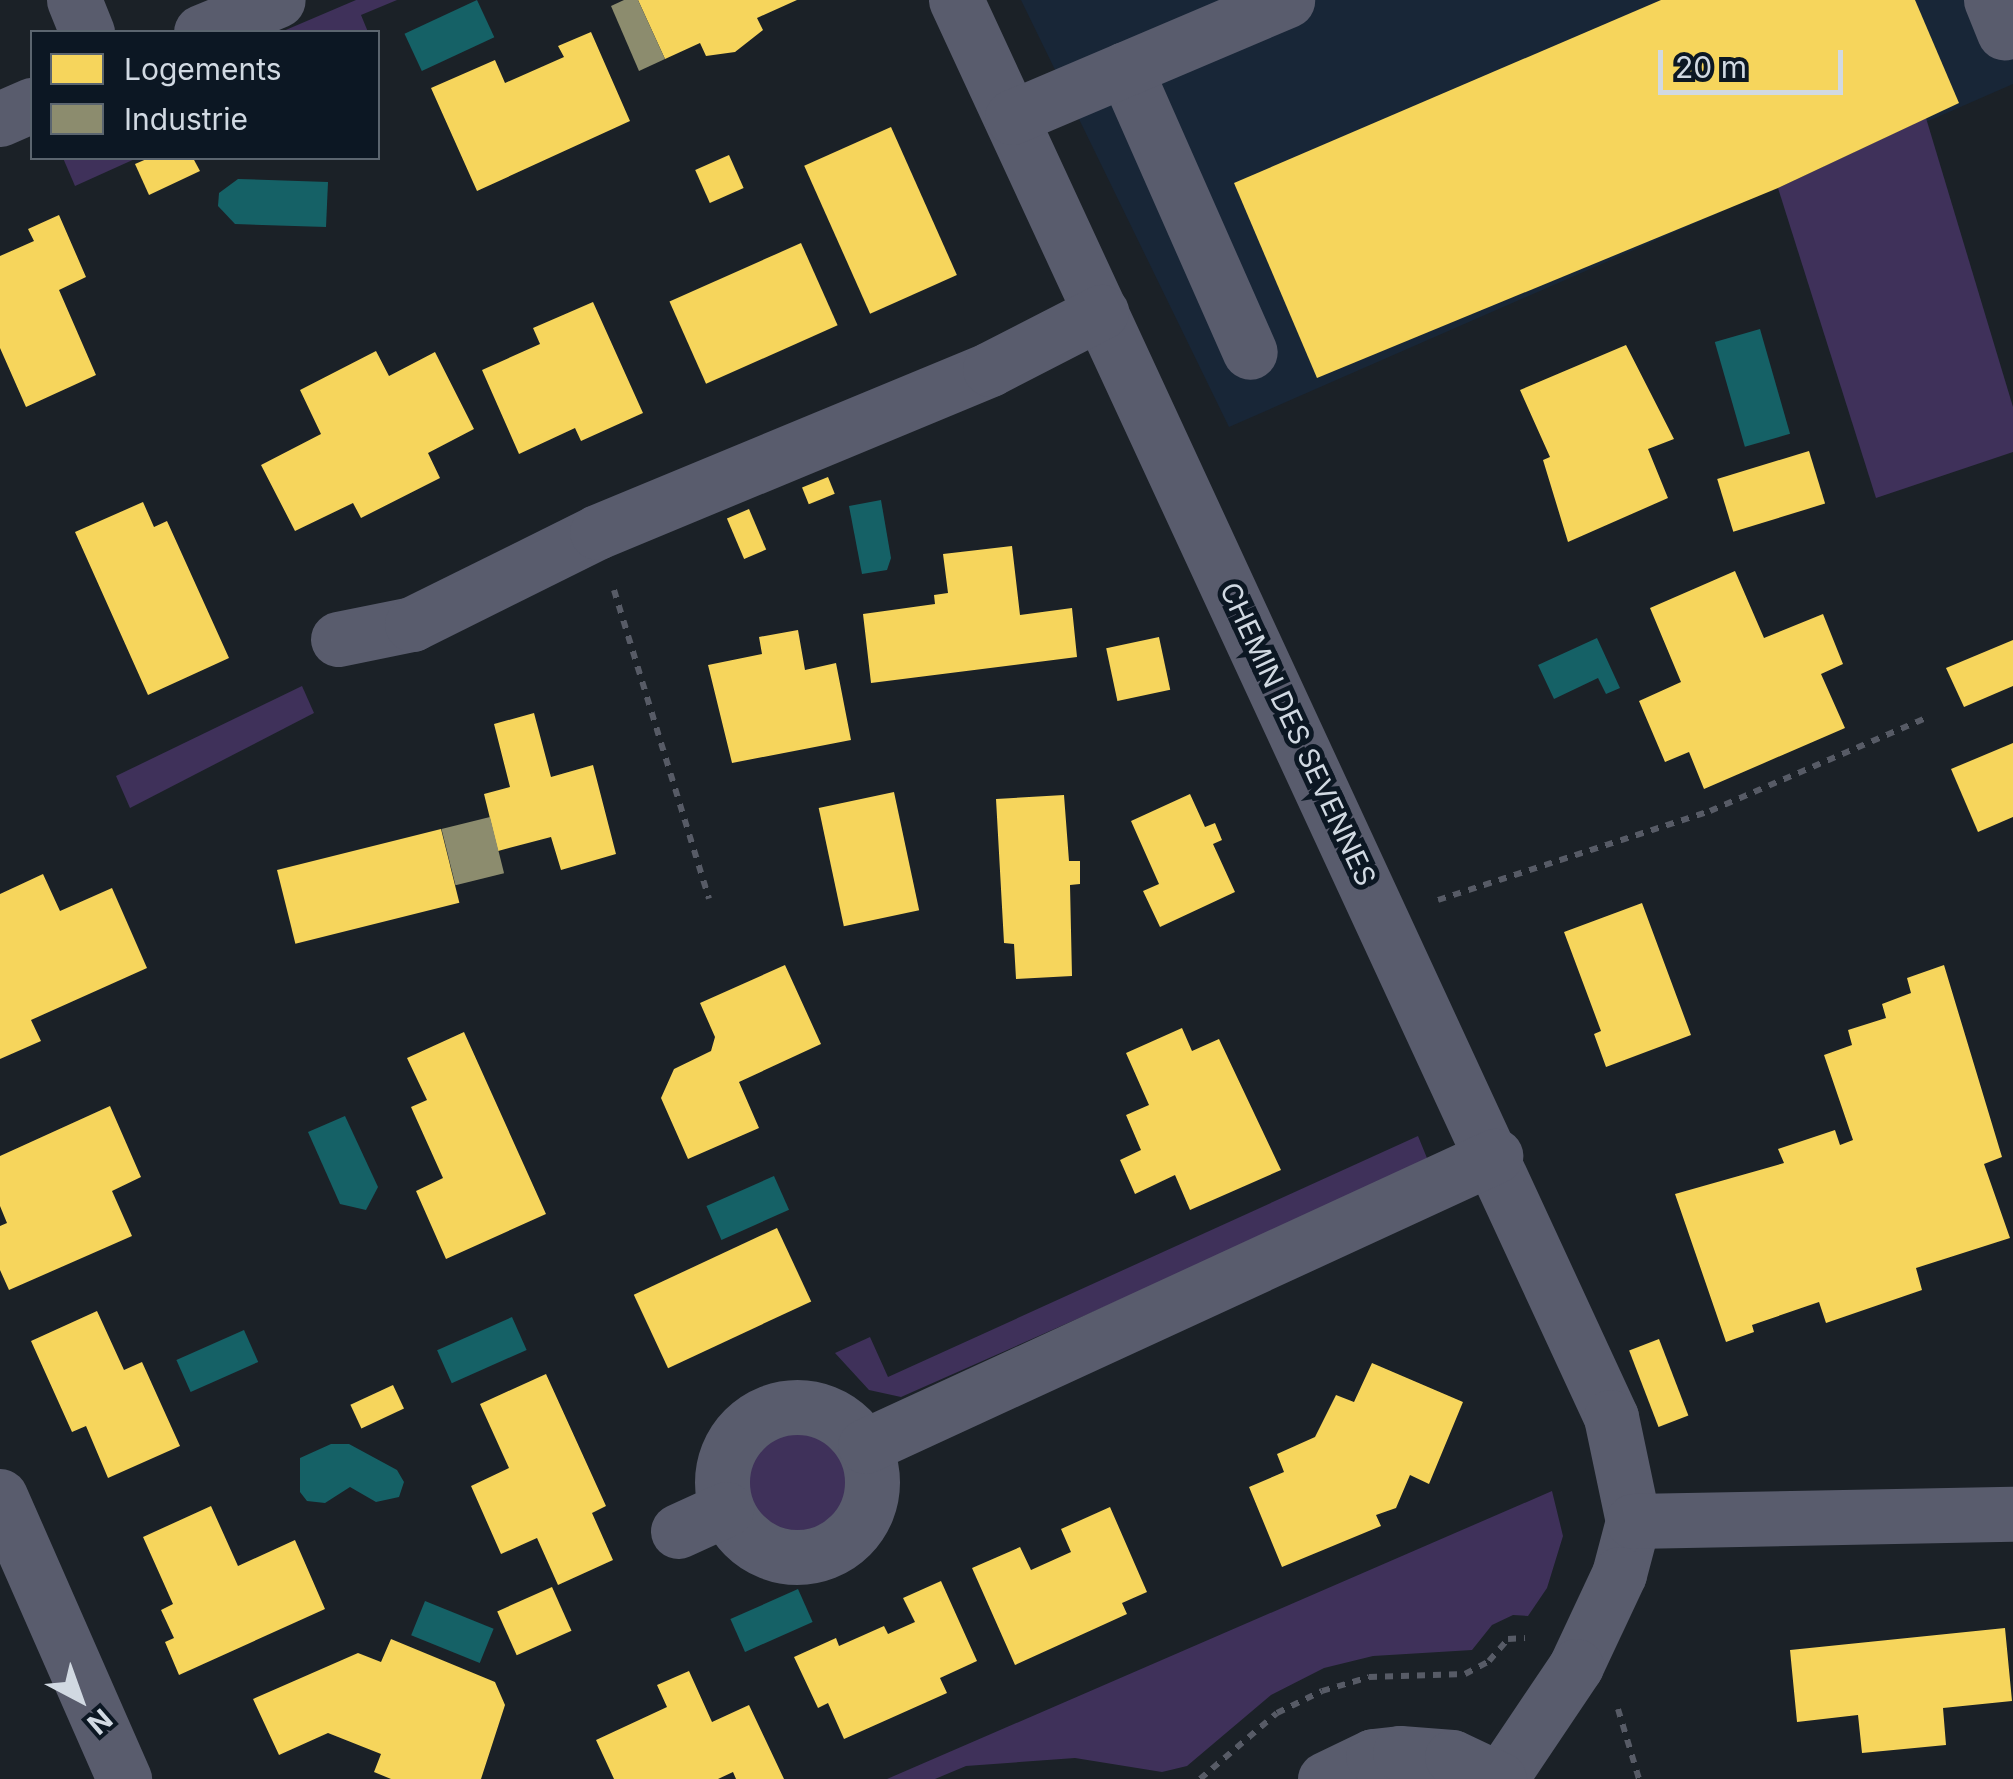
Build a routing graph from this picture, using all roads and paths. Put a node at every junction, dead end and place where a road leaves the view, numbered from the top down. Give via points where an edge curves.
1 (74, 0) edge
2 (278, 0) edge
3 (956, 0) edge
4 (1287, 0) edge
5 (86, 30) edge
6 (206, 30) edge
7 (1125, 68) junction
8 (30, 106) edge
9 (1012, 117) junction
10 (0, 119) edge
11 (1101, 312) junction
12 (1250, 352) dead end
13 (596, 532) junction
14 (338, 639) dead end
15 (1928, 717) dead end
16 (709, 899) dead end
17 (1387, 924) junction
18 (1494, 1156) junction
19 (864, 1446) junction
20 (0, 1496) edge
21 (2013, 1514) edge
22 (1633, 1521) junction
23 (124, 1779) edge
24 (1325, 1779) edge
25 (1500, 1779) edge

1 - 5 street
2 - 6 street
3 - 9 street, CHEMIN DES SEVENNES
4 - 7 street
7 - 9 street
7 - 12 street
8 - 10 street
9 - 11 street, CHEMIN DES SEVENNES
11 - 13 street via 990,369
11 - 17 street, CHEMIN DES SEVENNES
13 - 14 street via 412,624
13 - 16 path
15 - 17 path via 1710,811 1450,894
17 - 18 street, CHEMIN DES SEVENNES
18 - 19 street
18 - 22 street, CHEMIN DES SEVENNES via 1611,1417
19 - 19 street via 872,1470 868,1506 848,1539 826,1552 778,1556 702,1520 737,1435 767,1413 804,1406 828,1412
20 - 23 street
21 - 22 street
22 - 25 street, CHEMIN DES SEVENNES via 1619,1574 1576,1666
24 - 25 street via 1374,1756 1400,1754 1452,1758

